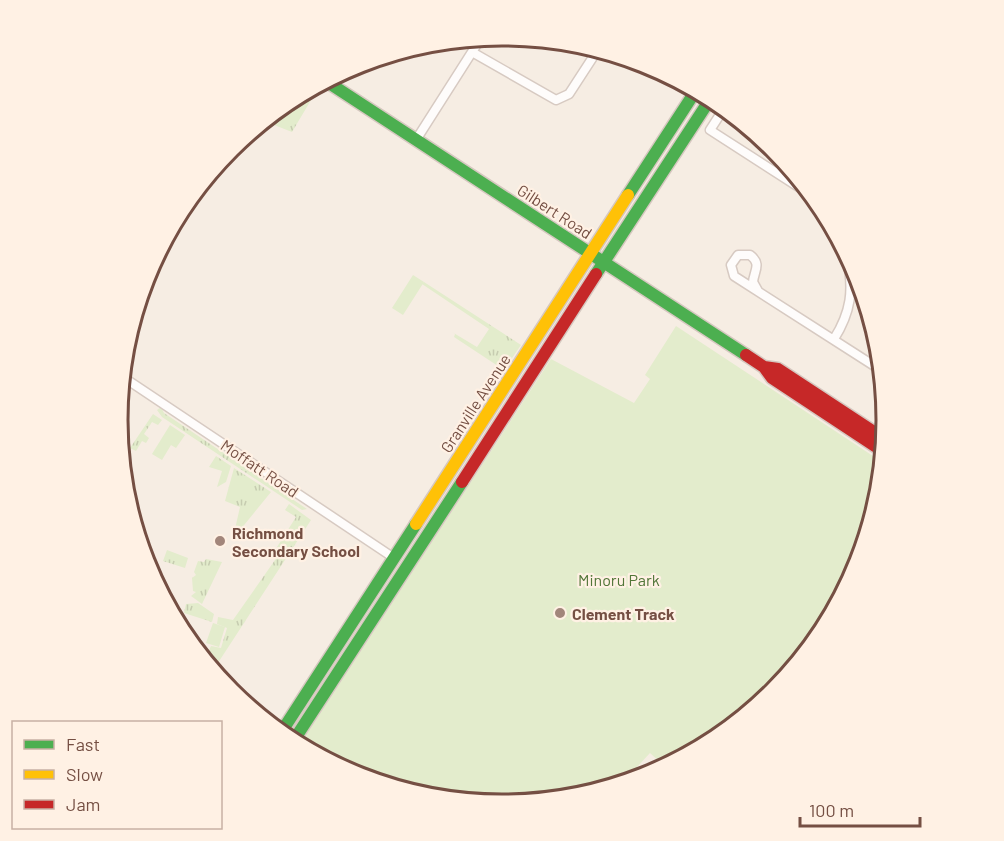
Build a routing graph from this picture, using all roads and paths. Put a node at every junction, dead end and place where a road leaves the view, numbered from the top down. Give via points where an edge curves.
1 (475, 47) edge
2 (472, 52) junction
3 (593, 58) edge
4 (334, 86) edge
5 (691, 98) edge
6 (705, 107) edge
7 (719, 116) edge
8 (416, 140) junction
9 (780, 171) edge
10 (590, 255) junction
11 (603, 263) junction
12 (849, 280) edge
13 (758, 291) junction
14 (834, 339) junction
15 (872, 364) edge
16 (764, 367) junction
17 (130, 382) edge
18 (875, 433) edge
19 (875, 446) edge
20 (394, 558) junction
21 (286, 725) edge
22 (299, 734) edge

1 - 2 street
2 - 3 street via 556,100 569,94
2 - 8 street
4 - 8 main road, Gilbert Road
5 - 10 main road, Granville Avenue
6 - 11 main road, Granville Avenue
7 - 9 street via 710,130
8 - 10 main road, Gilbert Road
10 - 11 main road, Gilbert Road
10 - 20 main road, Granville Avenue
11 - 16 main road, Gilbert Road
11 - 22 main road, Granville Avenue
12 - 14 street via 848,315
13 - 13 street via 753,282 756,261 746,254 738,255 732,261 732,273
13 - 14 street
14 - 15 street
16 - 18 main road, Gilbert Road via 778,369
16 - 19 main road, Gilbert Road via 772,378
17 - 20 street, Moffatt Road
20 - 21 main road, Granville Avenue

